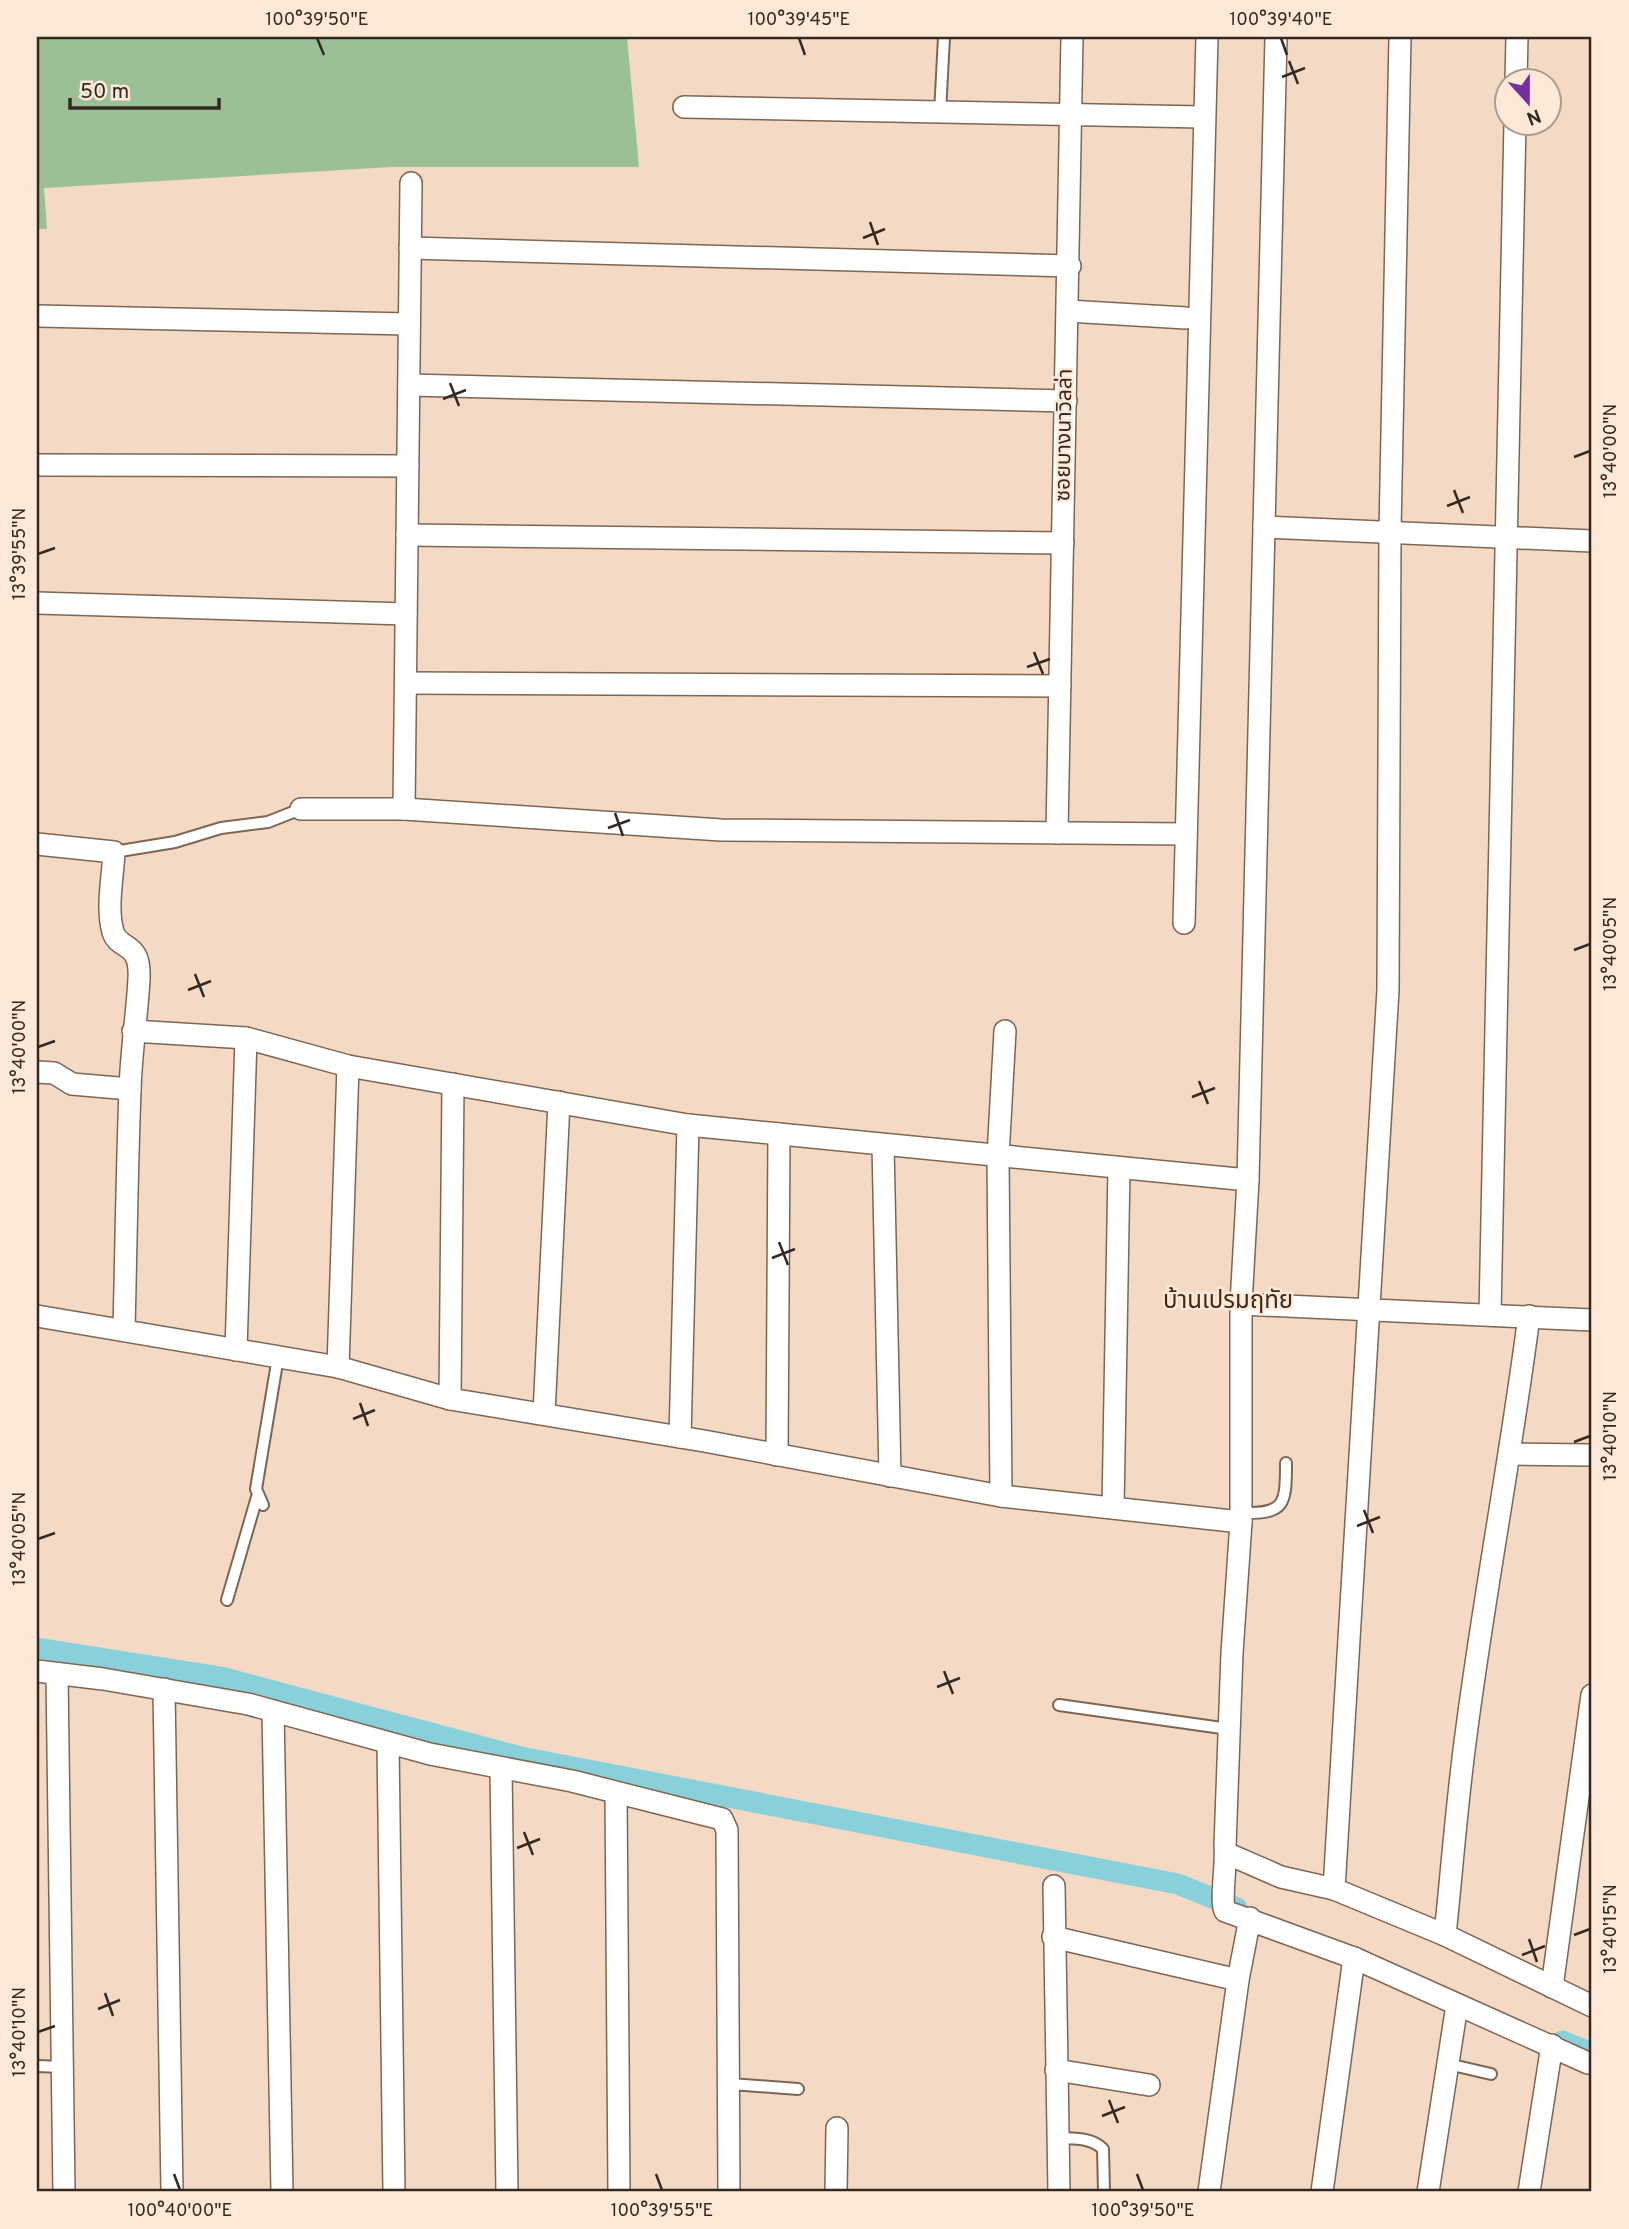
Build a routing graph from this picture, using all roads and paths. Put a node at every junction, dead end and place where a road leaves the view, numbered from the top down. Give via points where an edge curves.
1 (944, 37) edge
2 (1072, 37) edge
3 (1207, 37) edge
4 (1276, 37) edge
5 (1400, 37) edge
6 (1517, 37) edge
7 (1516, 66) edge
8 (684, 107) dead end
9 (940, 113) junction
10 (1072, 115) junction
11 (1203, 117) junction
12 (1515, 136) edge
13 (411, 183) dead end
14 (410, 248) junction
15 (1070, 267) junction
16 (1068, 311) junction
17 (37, 316) edge
18 (1186, 318) dead end
19 (409, 324) junction
20 (409, 385) junction
21 (1066, 401) junction
22 (37, 465) edge
23 (408, 466) junction
24 (1264, 527) junction
25 (1390, 531) junction
26 (407, 535) junction
27 (1505, 538) junction
28 (1592, 541) edge
29 (1063, 543) junction
30 (37, 603) edge
31 (407, 614) junction
32 (406, 683) junction
33 (1060, 686) junction
34 (301, 809) joint
35 (404, 809) junction
36 (1057, 833) junction
37 (1185, 834) junction
38 (37, 844) edge
39 (114, 852) junction
40 (1184, 923) dead end
41 (133, 1031) junction
42 (1005, 1031) dead end
43 (246, 1038) junction
44 (348, 1066) junction
45 (37, 1072) edge
46 (453, 1084) junction
47 (130, 1089) junction
48 (559, 1102) junction
49 (688, 1125) junction
50 (779, 1134) junction
51 (883, 1145) junction
52 (998, 1156) junction
53 (1119, 1168) junction
54 (1248, 1180) junction
55 (1241, 1304) junction
56 (1371, 1311) junction
57 (1490, 1314) junction
58 (37, 1316) edge
59 (1529, 1316) junction
60 (1592, 1320) edge
61 (124, 1329) junction
62 (236, 1350) junction
63 (278, 1357) junction
64 (338, 1367) junction
65 (450, 1399) junction
66 (544, 1413) junction
67 (680, 1437) junction
68 (1511, 1454) junction
69 (777, 1455) junction
70 (1592, 1455) edge
71 (1286, 1463) dead end
72 (890, 1476) junction
73 (1001, 1496) junction
74 (1113, 1508) junction
75 (1241, 1517) junction
76 (227, 1600) dead end
77 (47, 1672) edge
78 (164, 1689) junction
79 (1592, 1695) edge
80 (1059, 1705) dead end
81 (273, 1711) junction
82 (1229, 1729) junction
83 (388, 1743) junction
84 (501, 1770) junction
85 (616, 1793) junction
86 (1226, 1862) junction
87 (1054, 1886) dead end
88 (1334, 1889) junction
89 (1250, 1918) junction
90 (1445, 1935) junction
91 (1053, 1937) junction
92 (1354, 1958) junction
93 (1238, 1980) junction
94 (1552, 1987) junction
95 (1457, 2005) junction
96 (1592, 2006) edge
97 (1552, 2045) junction
98 (1588, 2063) dead end
99 (1448, 2064) junction
100 (37, 2066) edge
101 (62, 2067) junction
102 (1056, 2070) junction
103 (1491, 2074) dead end
104 (731, 2084) junction
105 (1149, 2084) dead end
106 (798, 2089) dead end
107 (837, 2128) dead end
108 (1058, 2138) junction
109 (64, 2192) edge
110 (172, 2192) edge
111 (282, 2192) edge
112 (394, 2192) edge
113 (508, 2192) edge
114 (619, 2192) edge
115 (729, 2192) edge
116 (836, 2192) edge
117 (1059, 2192) edge
118 (1104, 2192) edge
119 (1209, 2192) edge
120 (1322, 2192) edge
121 (1428, 2192) edge
122 (1529, 2192) edge

1 - 9 lane
2 - 10 street, ซอยบางนาวิลล่า
3 - 11 street
4 - 24 street
5 - 25 street
6 - 7 street
8 - 9 street
9 - 10 street
10 - 11 street
10 - 15 street, ซอยบางนาวิลล่า
11 - 37 street
12 - 27 street
13 - 14 street
14 - 15 street
14 - 19 street
15 - 16 street, ซอยบางนาวิลล่า
16 - 18 street
16 - 21 street, ซอยบางนาวิลล่า
17 - 19 street
19 - 20 street
20 - 21 street
20 - 23 street
21 - 29 street, ซอยบางนาวิลล่า
22 - 23 street
23 - 26 street
24 - 25 street
24 - 54 street
25 - 27 street
25 - 56 street via 1388,990
26 - 29 street
26 - 31 street
27 - 28 street
27 - 57 street
29 - 33 street, ซอยบางนาวิลล่า
30 - 31 street
31 - 32 street
32 - 33 street
32 - 35 street
33 - 36 street, ซอยบางนาวิลล่า
34 - 35 street
34 - 39 lane via 268,821
35 - 36 street via 721,830
36 - 37 street
37 - 40 street
38 - 39 street
39 - 41 street via 114,934 137,956
41 - 43 street
41 - 47 street
42 - 52 street
43 - 44 street
43 - 62 street
44 - 46 street
44 - 64 street
45 - 47 street via 54,1073 72,1084
46 - 48 street
46 - 65 street
47 - 61 street
48 - 49 street
48 - 66 street
49 - 50 street
49 - 67 street
50 - 51 street
50 - 69 street
51 - 52 street
51 - 72 street
52 - 53 street
52 - 73 street
53 - 54 street
53 - 74 street
54 - 55 street
55 - 56 street
55 - 75 street
56 - 57 street
56 - 88 street
57 - 59 street
58 - 61 street
59 - 60 street
59 - 68 street
61 - 62 street
62 - 63 street
63 - 64 street
63 - 76 lane via 260,1501
64 - 65 street
65 - 66 street
66 - 67 street
67 - 69 street
68 - 70 street
68 - 90 street via 1465,1736
69 - 72 street
71 - 75 lane via 1286,1496 1279,1508
72 - 73 street
73 - 74 street
74 - 75 street
75 - 82 street
77 - 78 street
77 - 101 street
78 - 81 street
78 - 110 street
79 - 94 street
80 - 82 lane
81 - 83 street
81 - 111 street
82 - 86 street
83 - 84 street
83 - 112 street
84 - 85 street
84 - 113 street
85 - 104 street via 722,1819 726,1825
85 - 114 street
86 - 88 street
86 - 89 street via 1222,1906
87 - 91 street
88 - 90 street
89 - 92 street
89 - 93 street
90 - 94 street
91 - 93 street
91 - 102 street
92 - 95 street
92 - 120 street
93 - 119 street
94 - 96 street
95 - 97 street
95 - 99 street
97 - 98 street
97 - 122 street
99 - 103 lane
99 - 121 street
100 - 101 lane
101 - 109 street
102 - 105 street
102 - 108 street
104 - 106 lane
104 - 115 street
107 - 116 street
108 - 117 street
108 - 118 lane via 1082,2139 1103,2149

